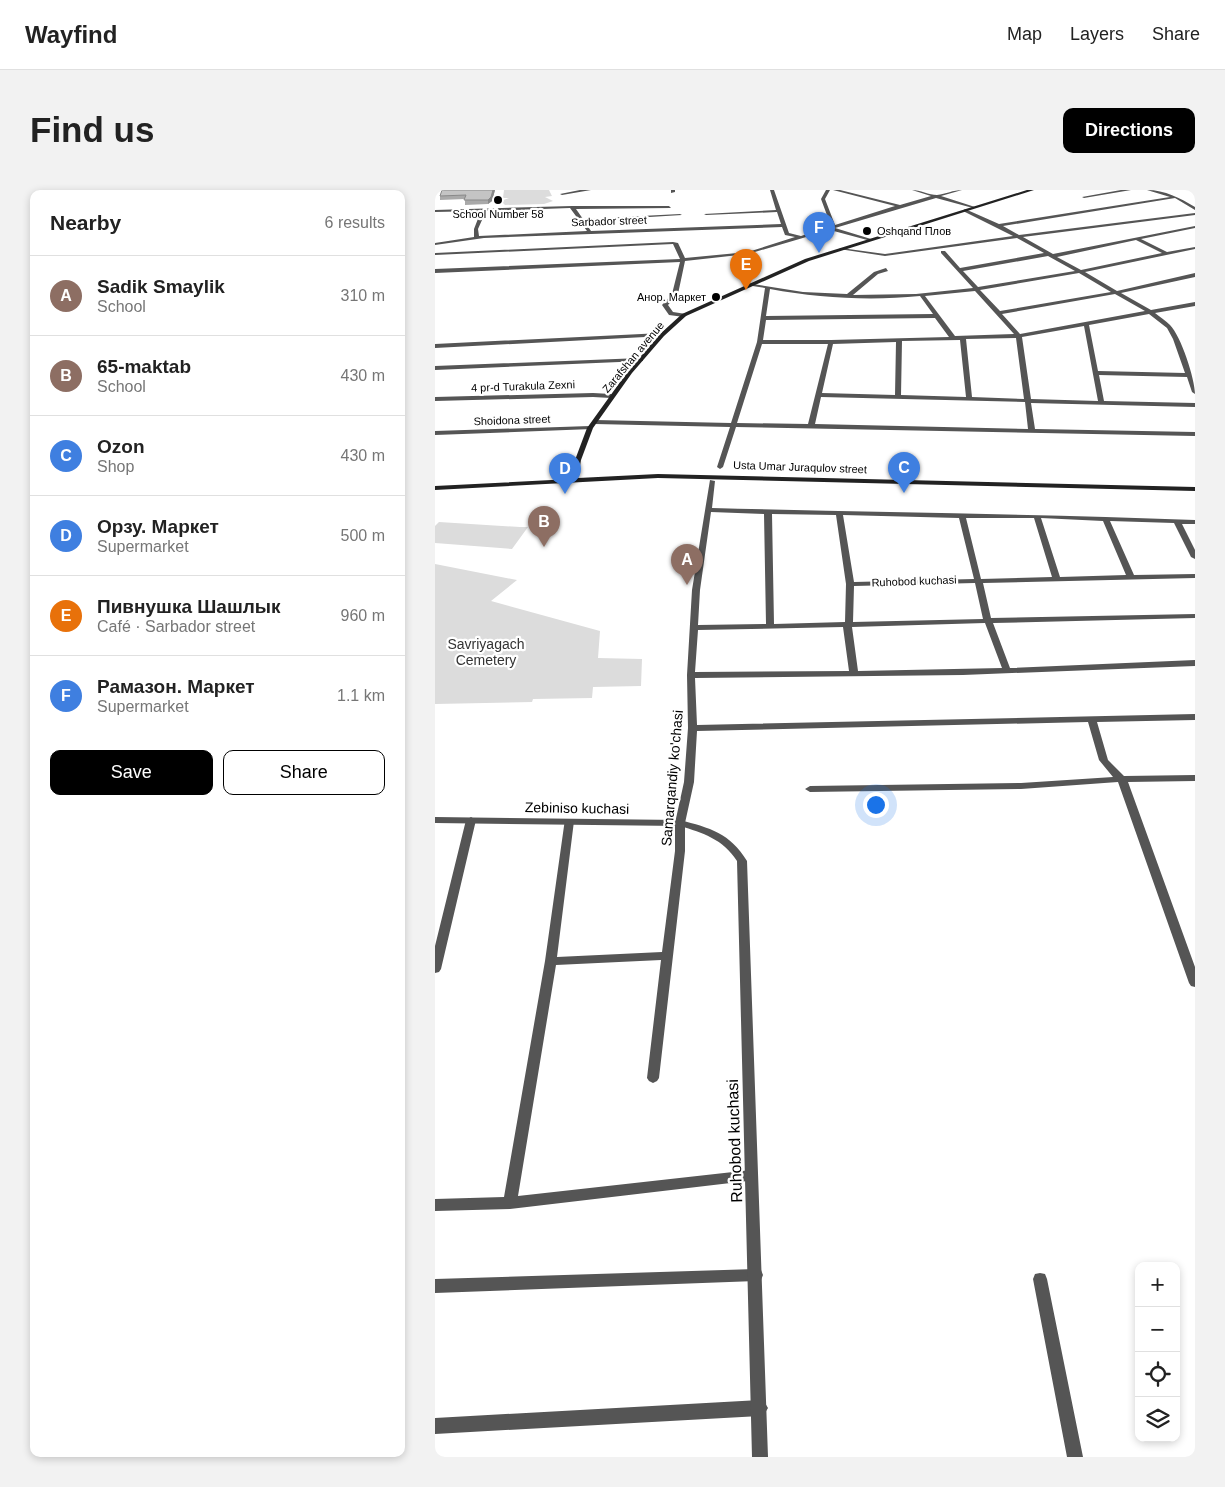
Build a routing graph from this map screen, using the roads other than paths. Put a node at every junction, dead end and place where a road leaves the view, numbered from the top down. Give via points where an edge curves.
1 (589, 190) edge
2 (772, 190) edge
3 (828, 190) edge
4 (835, 190) edge
5 (914, 190) edge
6 (937, 190) edge
7 (959, 190) edge
8 (1032, 190) edge
9 (1129, 190) edge
10 (1149, 190) edge
11 (560, 192) edge
12 (930, 194) junction
13 (940, 196) junction
14 (1084, 197) dead end
15 (1178, 199) junction
16 (1195, 200) edge
17 (900, 206) junction
18 (572, 207) junction
19 (669, 207) dead end
20 (974, 207) junction
21 (484, 209) junction
22 (1195, 209) edge
23 (965, 210) junction
24 (435, 211) edge
25 (780, 211) junction
26 (1084, 213) junction
27 (706, 214) dead end
28 (1195, 214) edge
29 (680, 215) dead end
30 (1092, 217) dead end
31 (581, 220) junction
32 (1101, 221) dead end
33 (785, 225) junction
34 (998, 225) junction
35 (1111, 225) junction
36 (1195, 226) edge
37 (832, 228) junction
38 (1119, 229) dead end
39 (589, 231) junction
40 (1127, 233) dead end
41 (801, 237) junction
42 (1016, 237) junction
43 (477, 238) junction
44 (1137, 239) junction
45 (869, 240) junction
46 (435, 244) edge
47 (1195, 248) edge
48 (841, 249) junction
49 (943, 252) dead end
50 (435, 254) edge
51 (1167, 254) junction
52 (1050, 255) junction
53 (706, 258) junction
54 (683, 260) junction
55 (682, 267) junction
56 (886, 270) dead end
57 (959, 270) junction
58 (435, 271) edge
59 (1083, 272) junction
60 (1195, 275) edge
61 (748, 284) junction
62 (767, 289) junction
63 (976, 290) junction
64 (1118, 292) junction
65 (921, 294) junction
66 (848, 296) junction
67 (1195, 304) edge
68 (1150, 312) junction
69 (684, 314) junction
70 (999, 314) junction
71 (936, 316) junction
72 (764, 318) junction
73 (1087, 324) junction
74 (661, 335) junction
75 (1019, 336) junction
76 (953, 338) junction
77 (963, 338) junction
78 (899, 341) junction
79 (760, 342) junction
80 (831, 342) junction
81 (435, 346) edge
82 (641, 360) junction
83 (435, 368) edge
84 (1096, 373) junction
85 (1189, 375) junction
86 (1195, 392) edge
87 (819, 395) junction
88 (611, 396) junction
89 (898, 397) junction
90 (969, 398) junction
91 (435, 399) edge
92 (1027, 400) junction
93 (1101, 401) junction
94 (1195, 404) edge
95 (595, 422) junction
96 (733, 425) junction
97 (811, 426) junction
98 (590, 428) junction
99 (1032, 431) junction
100 (435, 433) edge
101 (1195, 434) edge
102 (720, 467) dead end
103 (575, 477) junction
104 (712, 481) dead end
105 (435, 484) edge
106 (1195, 484) edge
107 (435, 488) edge
108 (1195, 489) edge
109 (708, 510) junction
110 (768, 511) junction
111 (839, 512) junction
112 (962, 516) junction
113 (1037, 516) junction
114 (1105, 518) junction
115 (1177, 522) junction
116 (1195, 522) edge
117 (1195, 557) edge
118 (1195, 576) edge
119 (1056, 578) junction
120 (1131, 578) junction
121 (979, 580) junction
122 (850, 584) junction
123 (1195, 616) edge
124 (988, 621) junction
125 (848, 624) junction
126 (770, 626) junction
127 (693, 628) junction
128 (1195, 663) edge
129 (1007, 670) junction
130 (854, 673) junction
131 (691, 675) junction
132 (1195, 717) edge
133 (1092, 720) junction
134 (693, 728) junction
135 (1195, 778) edge
136 (1122, 779) junction
137 (810, 789) dead end
138 (435, 820) edge
139 (471, 820) junction
140 (569, 821) junction
141 (680, 824) junction
142 (718, 834) joint
143 (667, 956) junction
144 (551, 960) junction
145 (435, 969) edge
146 (1195, 983) edge
147 (653, 1078) dead end
148 (751, 1176) junction
149 (510, 1203) junction
150 (435, 1205) edge
151 (755, 1275) junction
152 (1040, 1279) dead end
153 (435, 1286) edge
154 (760, 1408) junction
155 (435, 1426) edge
156 (760, 1457) edge
157 (1075, 1457) edge

1 - 11 street
2 - 25 street
3 - 37 street via 823,199
4 - 17 street
5 - 12 street
6 - 12 street
7 - 13 street
8 - 20 main road, Zarafshan avenue
9 - 14 street
10 - 15 street
11 - 18 street
12 - 13 street
13 - 17 street
13 - 20 street
15 - 16 street
15 - 22 street
15 - 26 street
17 - 37 street
18 - 19 street
18 - 21 street
18 - 31 street
20 - 23 main road, Zarafshan avenue
21 - 24 street
21 - 43 street via 476,229
23 - 34 street
23 - 45 main road, Zarafshan avenue
25 - 27 street
25 - 33 street
26 - 30 street
26 - 34 street
28 - 35 street
29 - 31 street
31 - 39 street
32 - 35 street
33 - 39 street, Sarbador street
33 - 41 street via 787,234
34 - 42 street
35 - 38 street
35 - 42 street
36 - 44 street
37 - 41 street
37 - 45 street
39 - 43 street, Sarbador street
40 - 44 street
41 - 53 street via 748,253
42 - 48 street via 885,255
42 - 52 street
43 - 46 street, Sarbador street
44 - 51 street
44 - 52 street
45 - 48 main road, Zarafshan avenue
47 - 51 street
48 - 61 main road, Zarafshan avenue
49 - 57 street
50 - 54 street via 673,243
51 - 59 street
52 - 57 street
52 - 59 street
53 - 54 street
53 - 55 street
54 - 55 street
54 - 58 street
55 - 69 street via 675,294 665,305 671,314
56 - 66 street via 876,273
57 - 63 street
59 - 63 street
59 - 64 street
60 - 64 street
61 - 62 street
61 - 69 main road, Zarafshan avenue
62 - 66 street
62 - 72 street
63 - 65 street
63 - 70 street
64 - 68 street
64 - 70 street
65 - 66 street
65 - 71 street
67 - 68 street
68 - 73 street
68 - 85 street via 1169,327
69 - 74 main road, Zarafshan avenue
70 - 75 street
71 - 72 street
71 - 76 street
72 - 79 street
73 - 75 street
73 - 84 street
74 - 81 street
74 - 82 main road, Zarafshan avenue
75 - 77 street
75 - 92 street
76 - 77 street
76 - 78 street
77 - 90 street
78 - 80 street
78 - 89 street
79 - 80 street
79 - 96 street
80 - 87 street
82 - 83 street
82 - 88 main road, Zarafshan avenue
84 - 85 street
84 - 93 street
85 - 86 street
87 - 89 street
87 - 97 street
88 - 91 street, 4 pr-d Turakula Zexni
88 - 95 main road, Zarafshan avenue
89 - 90 street
90 - 92 street
92 - 93 street
92 - 99 street
93 - 94 street
95 - 96 street
95 - 98 main road, Zarafshan avenue
96 - 97 street
96 - 102 street
97 - 99 street
98 - 100 street, Shoidona street
98 - 103 main road, Zarafshan avenue
99 - 101 street
103 - 105 main road, Usta Umar Juraqulov street
103 - 106 main road, Usta Umar Juraqulov street via 728,472
103 - 107 main road, Usta Umar Juraqulov street
103 - 108 main road, Usta Umar Juraqulov street via 732,476
104 - 109 street, Samarqandiy ko'chasi
109 - 110 street
109 - 127 street, Samarqandiy ko'chasi
110 - 111 street
110 - 126 street
111 - 112 street
111 - 122 street
112 - 113 street
112 - 121 street
113 - 114 street
113 - 119 street
114 - 115 street
114 - 120 street
115 - 116 street
115 - 117 street
118 - 120 street, Ruhobod kuchasi
119 - 120 street, Ruhobod kuchasi
119 - 121 street, Ruhobod kuchasi
121 - 122 street, Ruhobod kuchasi
121 - 124 street
122 - 125 street
123 - 124 street
124 - 125 street
124 - 129 street
125 - 126 street
125 - 130 street
126 - 127 street
127 - 131 street, Samarqandiy ko'chasi
128 - 129 street
129 - 130 street
130 - 131 street
131 - 134 street, Samarqandiy ko'chasi
132 - 133 street
133 - 134 street
133 - 136 street via 1101,758 1110,771
134 - 141 street, Samarqandiy ko'chasi via 689,782
135 - 136 street
136 - 137 street via 1021,786
136 - 146 street
138 - 139 street, Zebiniso kuchasi
139 - 140 street, Zebiniso kuchasi
139 - 145 street
140 - 141 street, Zebiniso kuchasi
140 - 144 street
141 - 142 street, Zebiniso kuchasi
141 - 143 street, Samarqandiy ko'chasi via 680,851
142 - 148 street, Ruhobod kuchasi via 733,845 742,861
143 - 144 street
143 - 147 street, Samarqandiy ko'chasi
144 - 149 street
148 - 149 street
148 - 151 street, Ruhobod kuchasi
149 - 150 street
151 - 153 street
151 - 154 street, Ruhobod kuchasi
152 - 157 street
154 - 155 street
154 - 156 street, Ruhobod kuchasi

